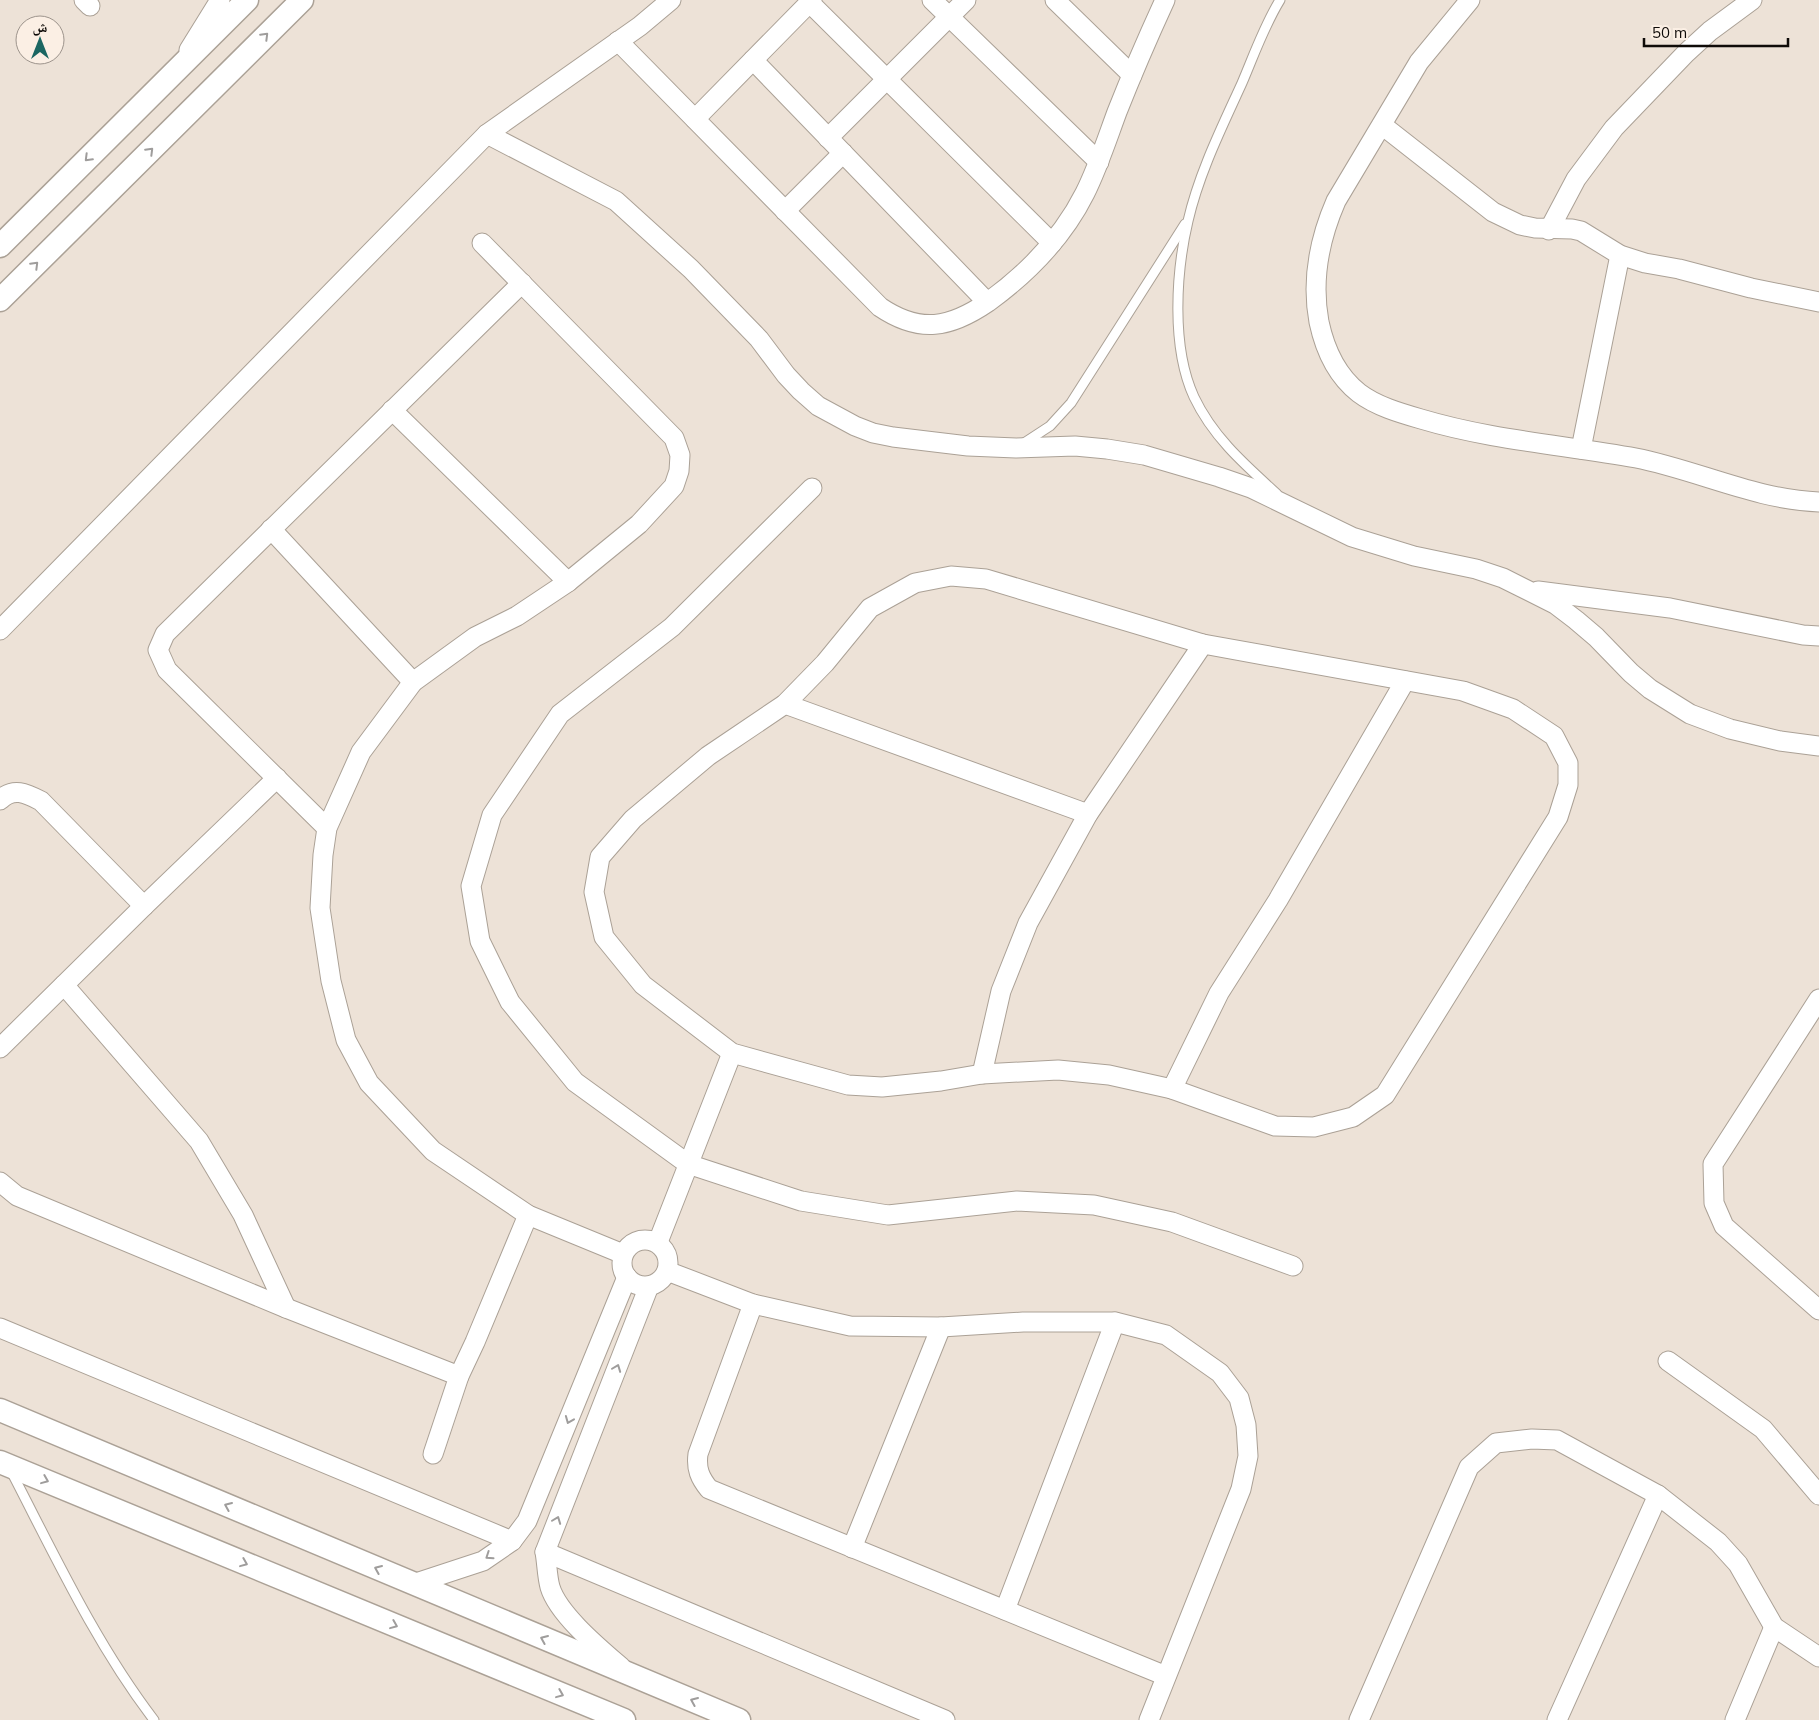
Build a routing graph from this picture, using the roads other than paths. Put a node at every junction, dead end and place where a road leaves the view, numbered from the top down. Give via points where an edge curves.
1 (220, 0) edge
2 (247, 0) edge
3 (302, 0) edge
4 (671, 0) edge
5 (932, 0) edge
6 (966, 0) edge
7 (1056, 0) edge
8 (1165, 0) edge
9 (1280, 0) edge
10 (1470, 0) edge
11 (1752, 0) edge
12 (811, 1) edge
13 (949, 17) junction
14 (618, 41) junction
15 (753, 60) junction
16 (175, 72) junction
17 (1132, 75) junction
18 (887, 79) junction
19 (695, 119) junction
20 (1382, 124) junction
21 (486, 134) junction
22 (828, 138) junction
23 (842, 153) junction
24 (1098, 162) junction
25 (785, 211) junction
26 (1188, 220) junction
27 (1549, 230) junction
28 (482, 243) dead end
29 (1052, 243) junction
30 (0, 246) edge
31 (1620, 255) junction
32 (522, 283) junction
33 (0, 300) edge
34 (987, 302) junction
35 (1819, 302) edge
36 (392, 410) junction
37 (1016, 448) junction
38 (1580, 449) junction
39 (812, 488) dead end
40 (1819, 502) edge
41 (1296, 510) junction
42 (271, 529) junction
43 (568, 582) junction
44 (1530, 590) junction
45 (0, 630) edge
46 (1819, 636) edge
47 (1203, 644) junction
48 (1404, 681) junction
49 (413, 682) junction
50 (785, 704) junction
51 (1819, 746) edge
52 (277, 778) junction
53 (0, 800) edge
54 (1088, 814) junction
55 (327, 828) junction
56 (144, 906) junction
57 (64, 985) junction
58 (1819, 999) edge
59 (0, 1048) edge
60 (732, 1053) junction
61 (982, 1074) junction
62 (1172, 1089) junction
63 (688, 1164) junction
64 (0, 1182) edge
65 (528, 1215) junction
66 (658, 1242) junction
67 (624, 1254) junction
68 (1293, 1266) dead end
69 (667, 1271) junction
70 (627, 1277) junction
71 (649, 1286) junction
72 (753, 1304) junction
73 (286, 1308) junction
74 (1819, 1310) edge
75 (1115, 1322) junction
76 (941, 1327) junction
77 (0, 1328) edge
78 (1668, 1361) dead end
79 (459, 1376) junction
80 (0, 1410) edge
81 (433, 1454) dead end
82 (4, 1463) edge
83 (1658, 1495) junction
84 (1819, 1495) edge
85 (512, 1541) junction
86 (852, 1548) junction
87 (545, 1552) junction
88 (412, 1584) junction
89 (1006, 1610) junction
90 (1774, 1626) junction
91 (1819, 1657) edge
92 (629, 1674) junction
93 (1166, 1676) junction
94 (154, 1720) edge
95 (624, 1720) edge
96 (739, 1720) edge
97 (945, 1720) edge
98 (1149, 1720) edge
99 (1359, 1720) edge
100 (1557, 1720) edge
101 (1735, 1720) edge

1 - 16 street
2 - 16 street
33 -> 3 street
4 - 14 street
5 - 13 street
6 - 13 street
7 - 17 street
8 - 17 street
9 - 26 lane via 1212,151
10 - 20 street via 1419,62
11 - 27 street via 1710,31 1614,128 1576,180
12 - 15 street
12 - 18 street
13 - 18 street
13 - 24 street
14 - 19 street
14 - 21 street
15 - 19 street
15 - 22 street
16 -> 30 street
17 - 24 street
18 - 22 street
18 - 29 street
19 - 25 street
20 - 27 street via 1493,212 1520,225
20 - 38 street via 1336,201 1320,243 1316,265 1317,311 1326,348 1339,373 1370,400 1402,414 1497,437
21 - 37 street via 616,201 759,339 801,391 836,418 873,433 893,437
21 - 45 street
22 - 23 street
23 - 25 street
23 - 34 street
24 - 29 street via 1077,207
25 - 34 street via 875,302 904,320 932,325 945,323 971,314
26 - 37 lane via 1071,403 1050,426
26 - 41 lane via 1178,319 1185,368 1193,395 1203,415 1230,451
27 - 31 street via 1581,231
28 - 32 street
29 - 34 street via 1028,269
31 - 35 street
31 - 38 street
32 - 36 street
32 - 43 street via 674,438 680,455 674,486 639,524
36 - 42 street
36 - 43 street
37 - 41 street via 1075,446 1144,455 1250,488
38 - 40 street via 1642,459 1783,498
39 - 63 street via 672,627 560,714 492,815 472,886 480,941 510,1002 575,1082
41 - 44 street via 1352,537 1414,556 1476,569
42 - 49 street
42 - 52 street via 165,634 158,650 167,670
43 - 49 street via 517,616 475,637
44 - 46 street via 1670,608
44 - 51 street via 1576,620 1650,689 1690,714 1737,731
47 - 48 street
47 - 50 street via 986,579 951,576 915,583 870,608 825,663
47 - 54 street
48 - 62 street via 1278,900 1219,993
48 - 62 street via 1464,691 1513,709 1554,736 1568,763 1568,785 1558,817 1385,1095 1353,1116 1314,1127 1275,1126
49 - 55 street via 360,752
50 - 54 street
50 - 60 street via 708,756 633,819 600,857 594,892 604,937 643,985
52 - 55 street
52 - 56 street
53 - 56 street via 15,792 41,801
54 - 61 street via 1028,923 1001,991
55 - 65 street via 320,908 331,981 346,1040 369,1084 433,1150
56 - 57 street
57 - 59 street
57 - 73 street via 199,1141 243,1215
58 - 74 street via 1713,1164 1714,1203 1724,1226
60 - 61 street via 848,1085 882,1087
60 - 63 street
61 - 62 street via 1058,1070 1109,1075
63 - 66 street
63 - 68 street via 801,1201 888,1215 1017,1201 1094,1204 1172,1222
64 - 73 street via 17,1196
65 - 67 street
65 - 79 street
66 - 67 street via 634,1242
66 - 69 street via 668,1255
67 - 70 street via 623,1270
69 - 71 street via 657,1283
69 - 72 street
70 - 71 street via 633,1283
70 -> 85 street via 527,1521
87 -> 71 street
72 - 76 street via 850,1326
72 - 86 street via 698,1454 700,1478 709,1489
73 - 79 street
75 - 76 street via 1023,1322
75 - 89 street
75 - 93 street via 1166,1335 1220,1373 1239,1398 1246,1425 1248,1456 1241,1489
76 - 86 street
77 - 85 street
78 - 84 street via 1763,1429
79 - 81 street
88 -> 80 street
82 - 94 lane via 89,1621
82 -> 95 street
83 - 90 street via 1718,1542 1738,1564
83 - 99 street via 1557,1440 1496,1443 1469,1467
83 - 100 street
85 -> 88 street via 483,1561
86 - 89 street
87 - 92 street via 550,1588 565,1614
87 - 97 street
92 -> 88 street
89 - 93 street
90 - 91 street
90 - 101 street
96 -> 92 street
93 - 98 street

